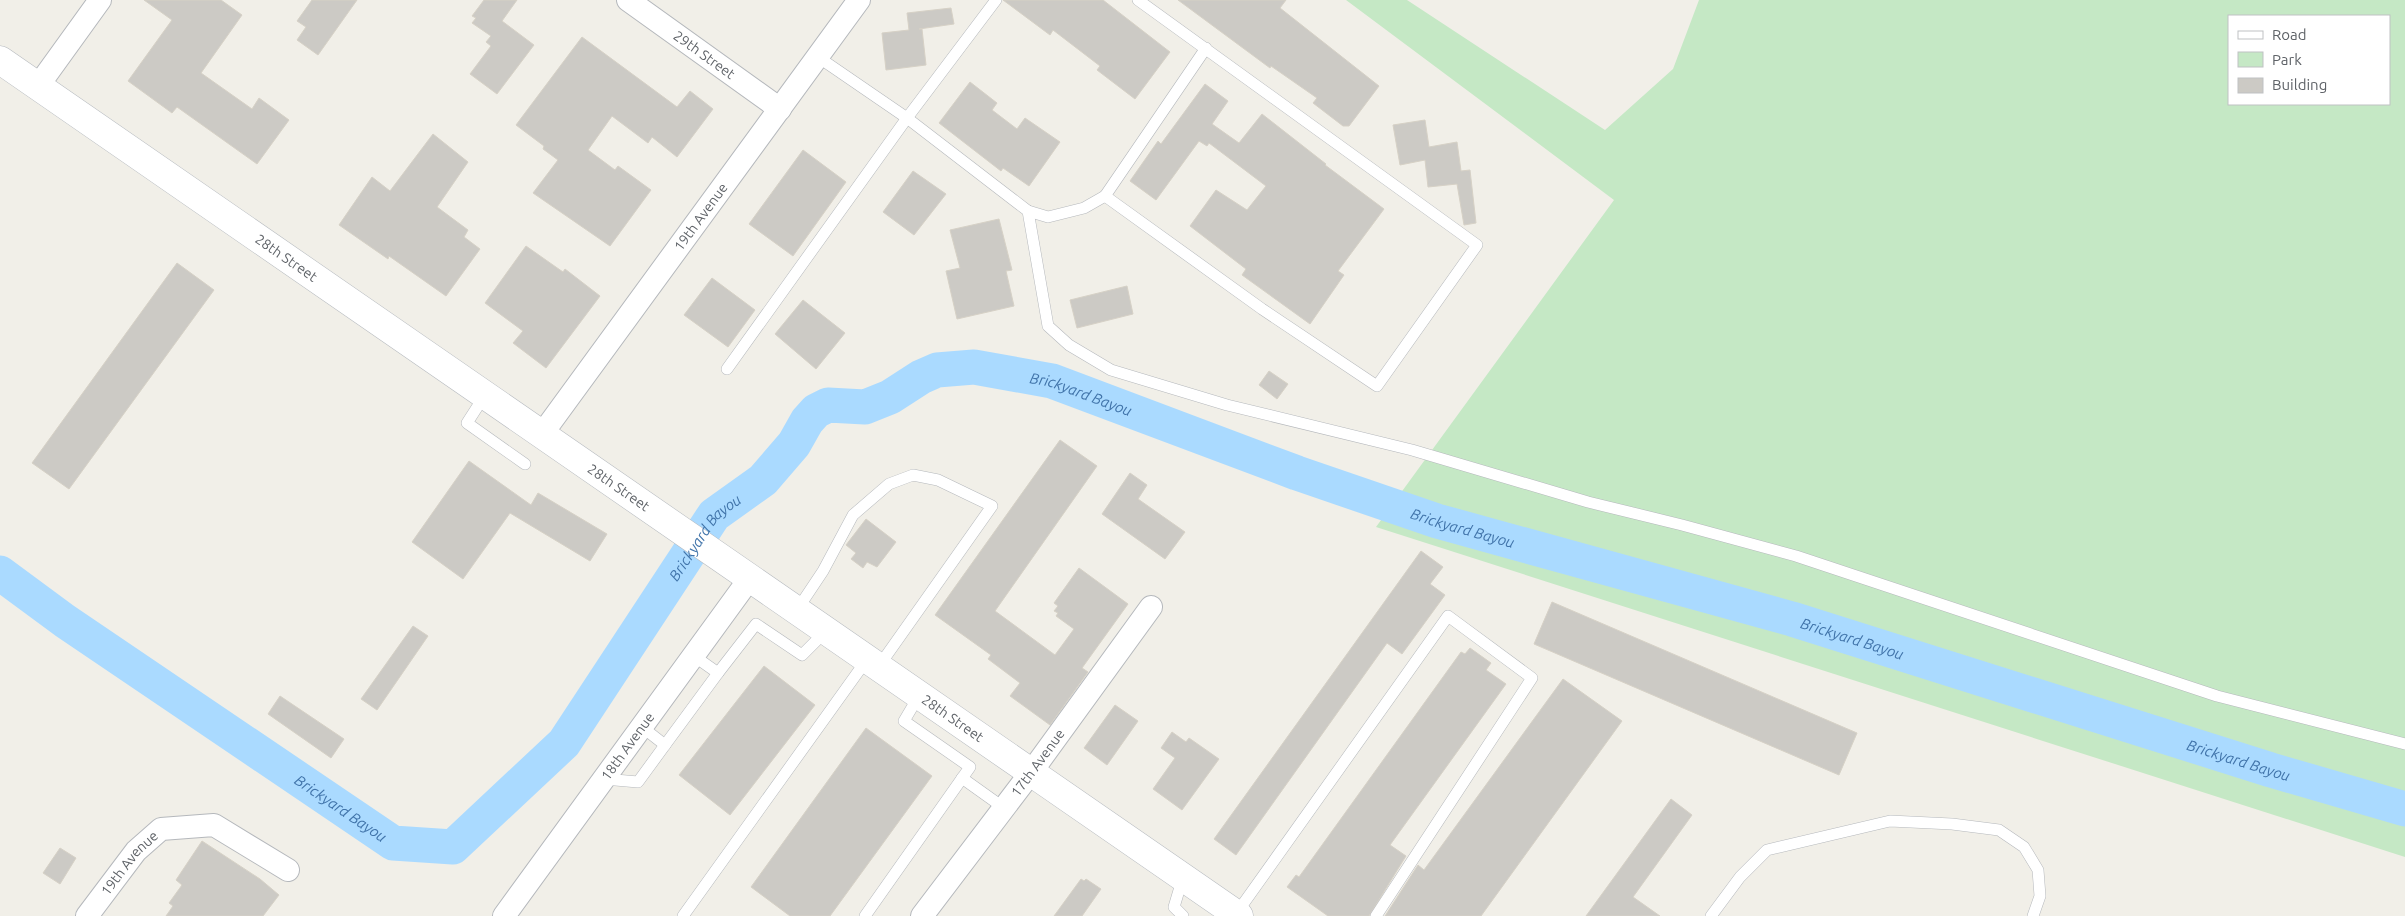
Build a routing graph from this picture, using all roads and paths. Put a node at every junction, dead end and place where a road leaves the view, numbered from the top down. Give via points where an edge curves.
1 (100, 0) edge
2 (628, 0) edge
3 (859, 0) edge
4 (996, 0) edge
5 (1138, 0) edge
6 (1206, 48) junction
7 (818, 57) junction
8 (0, 60) edge
9 (38, 86) junction
10 (780, 109) junction
11 (907, 118) junction
12 (1105, 196) junction
13 (1028, 211) junction
14 (726, 369) dead end
15 (485, 395) junction
16 (542, 434) junction
17 (525, 464) dead end
18 (750, 578) junction
19 (1151, 608) dead end
20 (797, 610) junction
21 (827, 630) junction
22 (694, 656) junction
23 (874, 662) junction
24 (718, 672) junction
25 (920, 694) junction
26 (642, 727) junction
27 (2405, 744) edge
28 (665, 745) junction
29 (1032, 771) junction
30 (962, 778) junction
31 (604, 779) junction
32 (1004, 808) junction
33 (288, 870) dead end
34 (1184, 877) junction
35 (1237, 915) edge
36 (87, 916) edge
37 (504, 916) edge
38 (683, 916) edge
39 (865, 916) edge
40 (922, 916) edge
41 (1183, 916) edge
42 (1376, 916) edge
43 (1711, 916) edge
44 (2033, 916) edge

1 - 9 street
2 - 10 street, 29th Street
3 - 7 street, 19th Avenue
4 - 11 lane
5 - 6 lane
6 - 12 lane
6 - 12 lane via 1478,245 1377,386 1262,309
7 - 10 street, 19th Avenue
7 - 11 lane
8 - 9 main road, 28th Street
9 - 15 main road, 28th Street
10 - 16 street, 19th Avenue
11 - 13 lane
11 - 14 lane
12 - 13 lane via 1084,208 1048,217
13 - 27 lane via 1048,326 1069,345 1111,370 1228,405 1412,450 1588,502 1796,556 2217,696
15 - 16 main road, 28th Street
15 - 17 lane via 466,423
16 - 18 main road, 28th Street
18 - 20 main road, 28th Street
18 - 22 street, 18th Avenue
19 - 29 street, 17th Avenue
20 - 21 main road, 28th Street
20 - 23 lane via 823,571 853,515 888,484 913,475 938,480 992,506
21 - 23 main road, 28th Street
21 - 24 lane via 802,655 756,624
22 - 24 lane
22 - 26 street, 18th Avenue
23 - 25 main road, 28th Street
23 - 38 lane
24 - 28 lane
25 - 29 main road, 28th Street
25 - 30 lane via 904,721 970,767
26 - 28 lane
26 - 31 street, 18th Avenue
28 - 31 lane via 638,782
29 - 32 street, 17th Avenue
29 - 34 main road, 28th Street
30 - 32 lane
30 - 39 lane
31 - 37 street, 18th Avenue
32 - 40 street, 17th Avenue
33 - 36 street, 19th Avenue via 214,825 161,829 136,851
34 - 35 main road, 28th Street
34 - 41 lane via 1174,907
35 - 42 lane via 1448,616 1532,678
43 - 44 lane via 1740,877 1767,850 1890,821 1999,830 2012,838 2024,847 2038,870 2040,896

